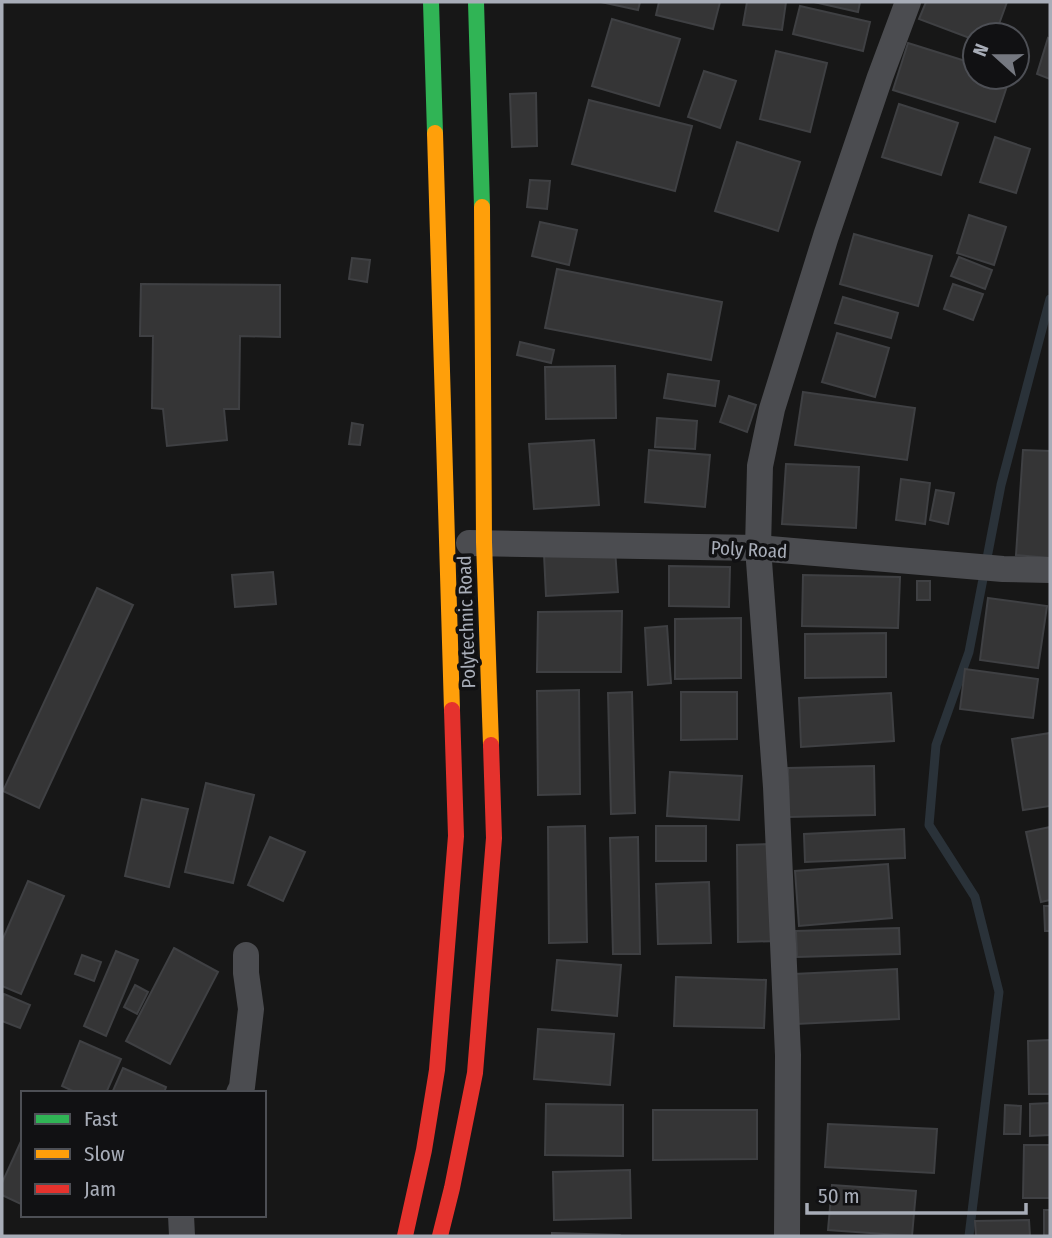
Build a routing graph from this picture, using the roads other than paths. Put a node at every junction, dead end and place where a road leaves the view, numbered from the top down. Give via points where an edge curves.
1 (431, 2) edge
2 (476, 2) edge
3 (908, 2) edge
4 (484, 542) junction
5 (446, 543) junction
6 (758, 548) junction
7 (1050, 570) edge
8 (246, 955) dead end
9 (240, 1091) edge
10 (181, 1217) edge
11 (182, 1236) edge
12 (405, 1236) edge
13 (440, 1236) edge
14 (787, 1236) edge

1 - 5 main road, Polytechnic Road
2 - 4 main road, Polytechnic Road
3 - 6 street via 772,409 760,466
4 - 5 street, Poly Road
4 - 6 street, Poly Road
4 - 13 main road, Polytechnic Road via 494,838 475,1073
5 - 12 main road, Polytechnic Road via 456,836 437,1070
6 - 7 street, Poly Road
6 - 14 street via 776,786 788,1055
8 - 9 street via 251,1009
10 - 11 street

